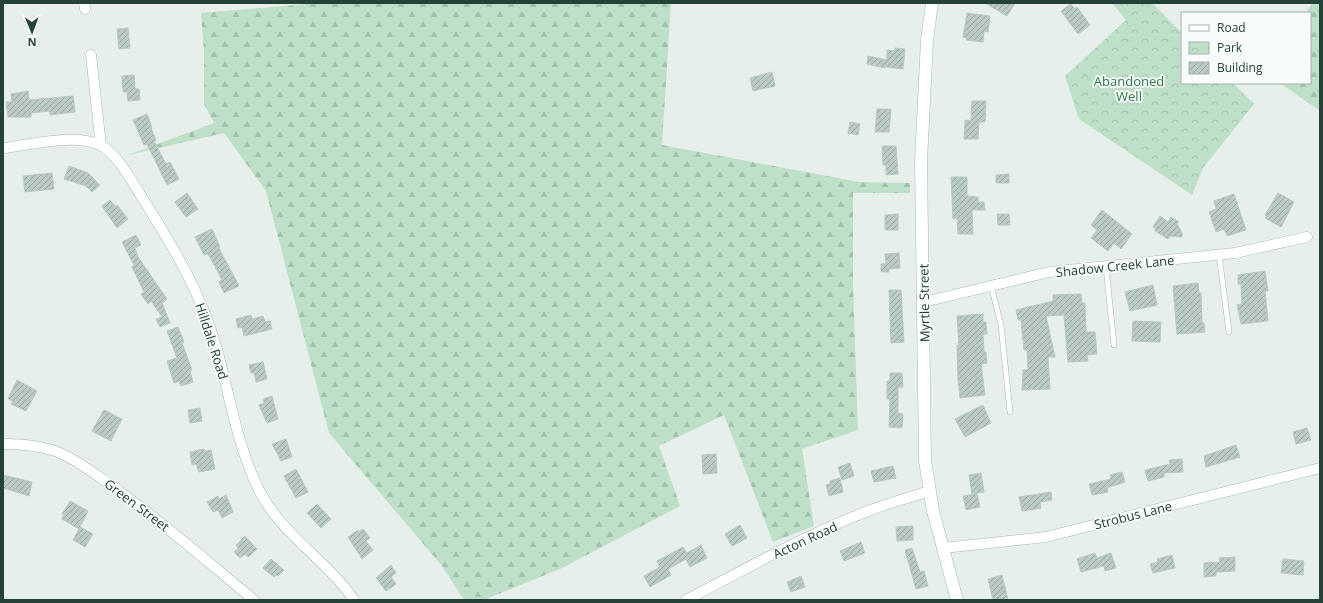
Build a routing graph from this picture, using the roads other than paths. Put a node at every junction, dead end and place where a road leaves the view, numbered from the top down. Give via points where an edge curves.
1 (932, 3) edge
2 (91, 54) dead end
3 (101, 146) junction
4 (3, 148) edge
5 (1307, 237) dead end
6 (1219, 255) junction
7 (1106, 267) junction
8 (991, 285) junction
9 (924, 302) junction
10 (1229, 332) dead end
11 (1114, 344) dead end
12 (1010, 412) dead end
13 (3, 444) edge
14 (1320, 468) edge
15 (929, 492) junction
16 (943, 548) junction
17 (254, 600) edge
18 (354, 600) edge
19 (686, 600) edge
20 (957, 600) edge

1 - 9 street, Myrtle Street via 921,161
2 - 3 street
3 - 4 street, Hilldale Road via 69,140
3 - 18 street, Hilldale Road via 116,160 135,185 176,255 205,312 244,451 257,487 284,526 334,575
5 - 6 street, Shadow Creek Lane via 1235,254
6 - 7 street, Shadow Creek Lane
6 - 10 lane
7 - 8 street, Shadow Creek Lane via 1049,272
7 - 11 lane
8 - 9 street, Shadow Creek Lane
8 - 12 lane via 1001,325
9 - 15 street, Myrtle Street via 925,448
13 - 17 street, Green Street via 21,444 58,453 78,464 153,516
14 - 16 street, Strobus Lane via 1046,537
15 - 16 street, Myrtle Street
15 - 19 street, Acton Road via 868,511 829,528
16 - 20 street, Myrtle Street

